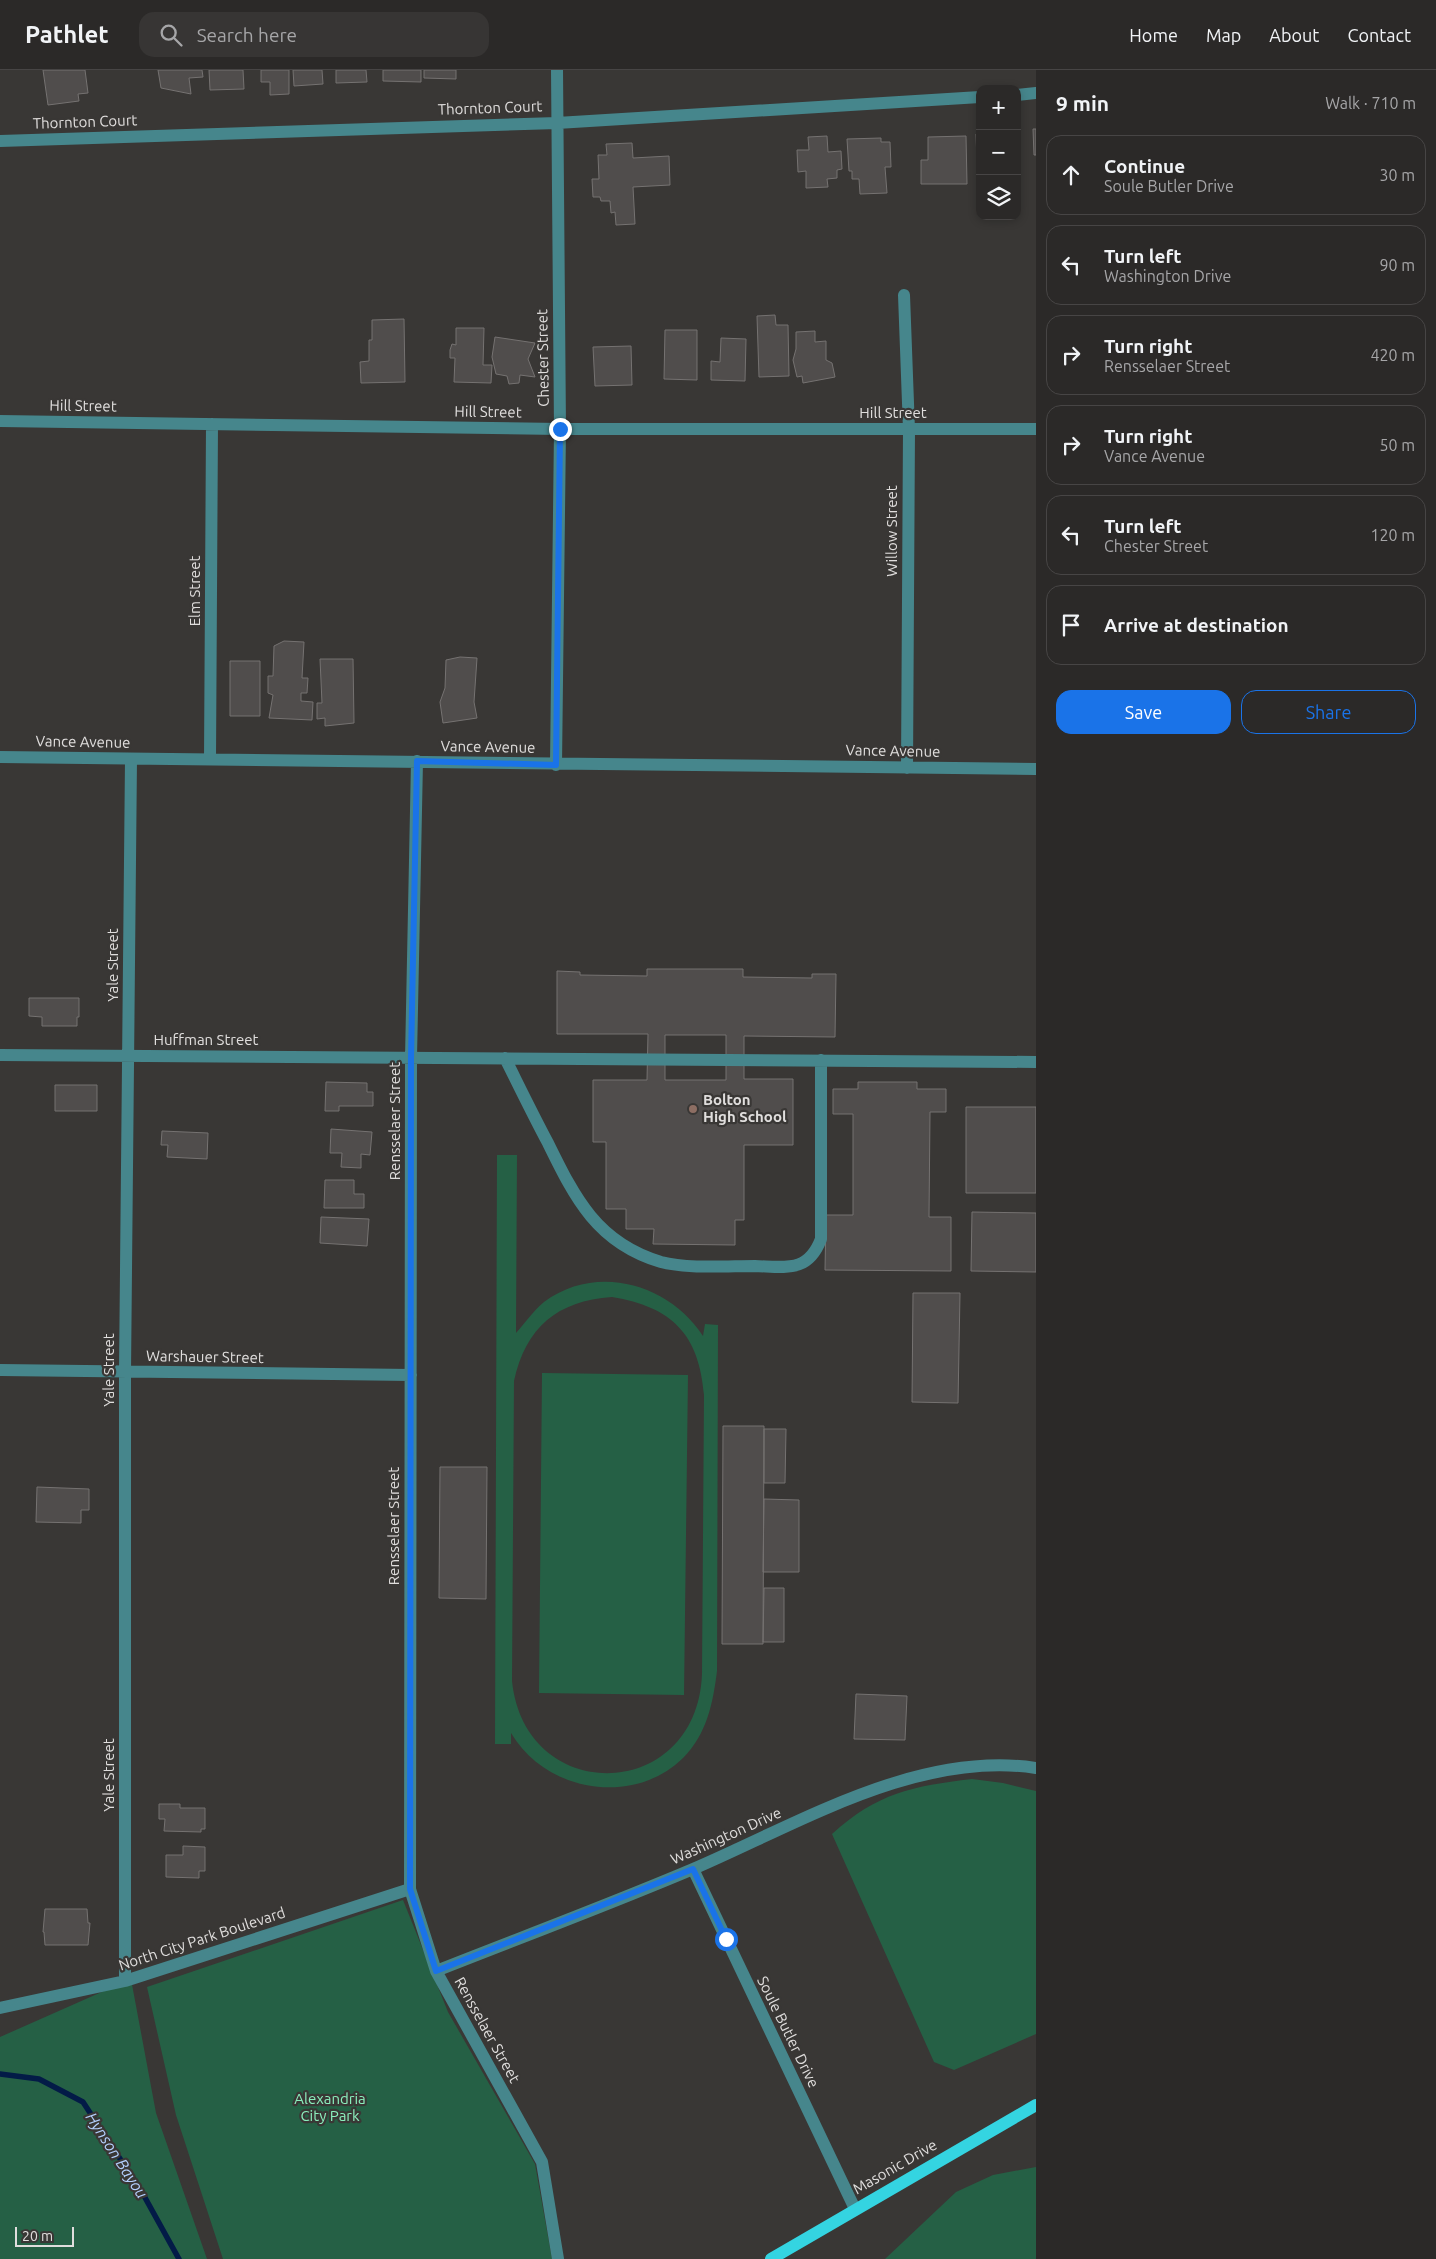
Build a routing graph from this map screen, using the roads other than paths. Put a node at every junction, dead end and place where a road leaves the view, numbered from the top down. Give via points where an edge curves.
1 (557, 70) edge
2 (1036, 93) edge
3 (1021, 95) edge
4 (976, 97) edge
5 (557, 122) junction
6 (0, 140) edge
7 (904, 295) dead end
8 (0, 421) edge
9 (212, 424) junction
10 (560, 429) junction
11 (1036, 429) edge
12 (909, 430) junction
13 (0, 757) edge
14 (131, 759) junction
15 (210, 759) junction
16 (417, 761) junction
17 (556, 765) junction
18 (907, 768) junction
19 (1036, 769) edge
20 (0, 1055) edge
21 (129, 1056) junction
22 (411, 1058) junction
23 (505, 1058) junction
24 (820, 1060) junction
25 (1036, 1062) edge
26 (0, 1370) edge
27 (125, 1372) junction
28 (410, 1375) junction
29 (1036, 1768) edge
30 (693, 1869) junction
31 (410, 1889) junction
32 (436, 1971) junction
33 (125, 1981) junction
34 (0, 2008) edge
35 (1036, 2105) edge
36 (855, 2209) junction
37 (558, 2259) edge
38 (771, 2259) edge

1 - 5 street, Chester Street
2 - 3 street
4 - 5 street, Thornton Court
5 - 6 street, Thornton Court
5 - 10 street, Chester Street
7 - 12 street, Willow Street
8 - 9 street, Hill Street
9 - 10 street, Hill Street
9 - 15 street, Elm Street
10 - 12 street, Hill Street
10 - 17 street, Chester Street
11 - 12 street, Hill Street
12 - 18 street, Willow Street
13 - 14 street, Vance Avenue
14 - 15 street, Vance Avenue
14 - 21 street, Yale Street
15 - 16 street, Vance Avenue
16 - 17 street, Vance Avenue
16 - 22 street, Rensselaer Street
17 - 18 street, Vance Avenue
18 - 19 street, Vance Avenue
20 - 21 street, Huffman Street
21 - 22 street, Huffman Street
21 - 27 street, Yale Street
22 - 23 street, Huffman Street
22 - 28 street, Rensselaer Street
23 - 24 street, Huffman Street
23 - 24 street via 574,1196 594,1222 616,1242 637,1253 662,1262 701,1266 786,1266 802,1264 816,1254 821,1240
24 - 25 street, Huffman Street
26 - 27 street, Warshauer Street
27 - 28 street, Warshauer Street
27 - 33 street, Yale Street
28 - 31 street, Rensselaer Street
29 - 30 street, Washington Drive via 1009,1764 944,1769 873,1791
30 - 32 street, Washington Drive
30 - 36 street, Soule Butler Drive
31 - 32 street, Rensselaer Street
31 - 33 street, North City Park Boulevard
32 - 37 street, Rensselaer Street via 542,2162
33 - 34 street, North City Park Boulevard
35 - 36 main road, Masonic Drive
36 - 38 main road, Masonic Drive

